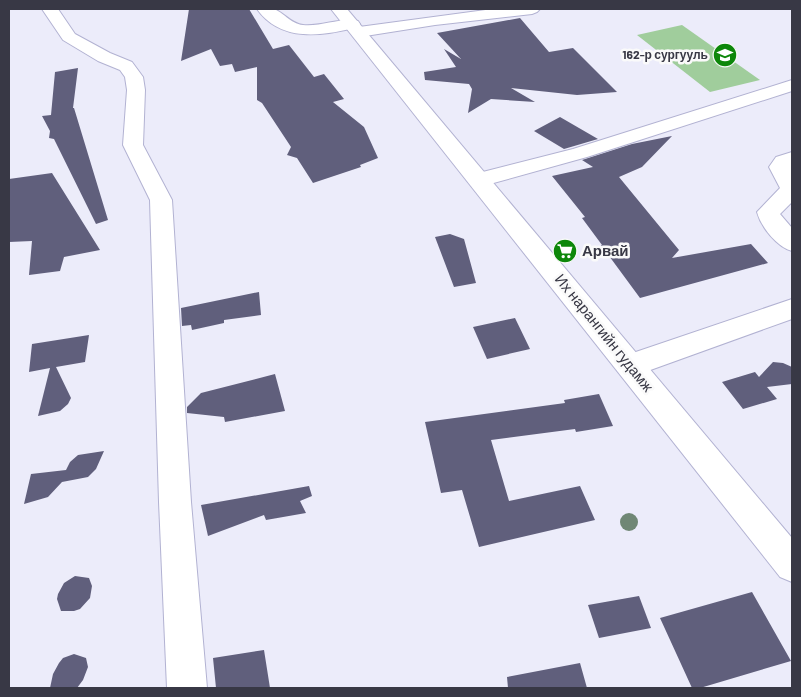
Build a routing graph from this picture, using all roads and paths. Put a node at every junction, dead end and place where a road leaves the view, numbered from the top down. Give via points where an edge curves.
1 (50, 9) edge
2 (265, 9) edge
3 (532, 9) edge
4 (350, 22) edge
5 (792, 85) edge
6 (792, 158) edge
7 (480, 180) junction
8 (792, 243) edge
9 (792, 308) edge
10 (631, 365) junction
11 (792, 565) edge
12 (188, 688) edge

1 - 12 street via 69,38 126,66 134,77 133,144 161,200 175,502
2 - 4 street via 288,26 302,30 325,29
3 - 4 street via 435,20
4 - 7 street, Их нарангийн гудамж
5 - 7 street via 580,153
6 - 8 street via 780,167 792,190 768,212 770,219
7 - 10 street, Их нарангийн гудамж
9 - 10 street
10 - 11 street, Их нарангийн гудамж

